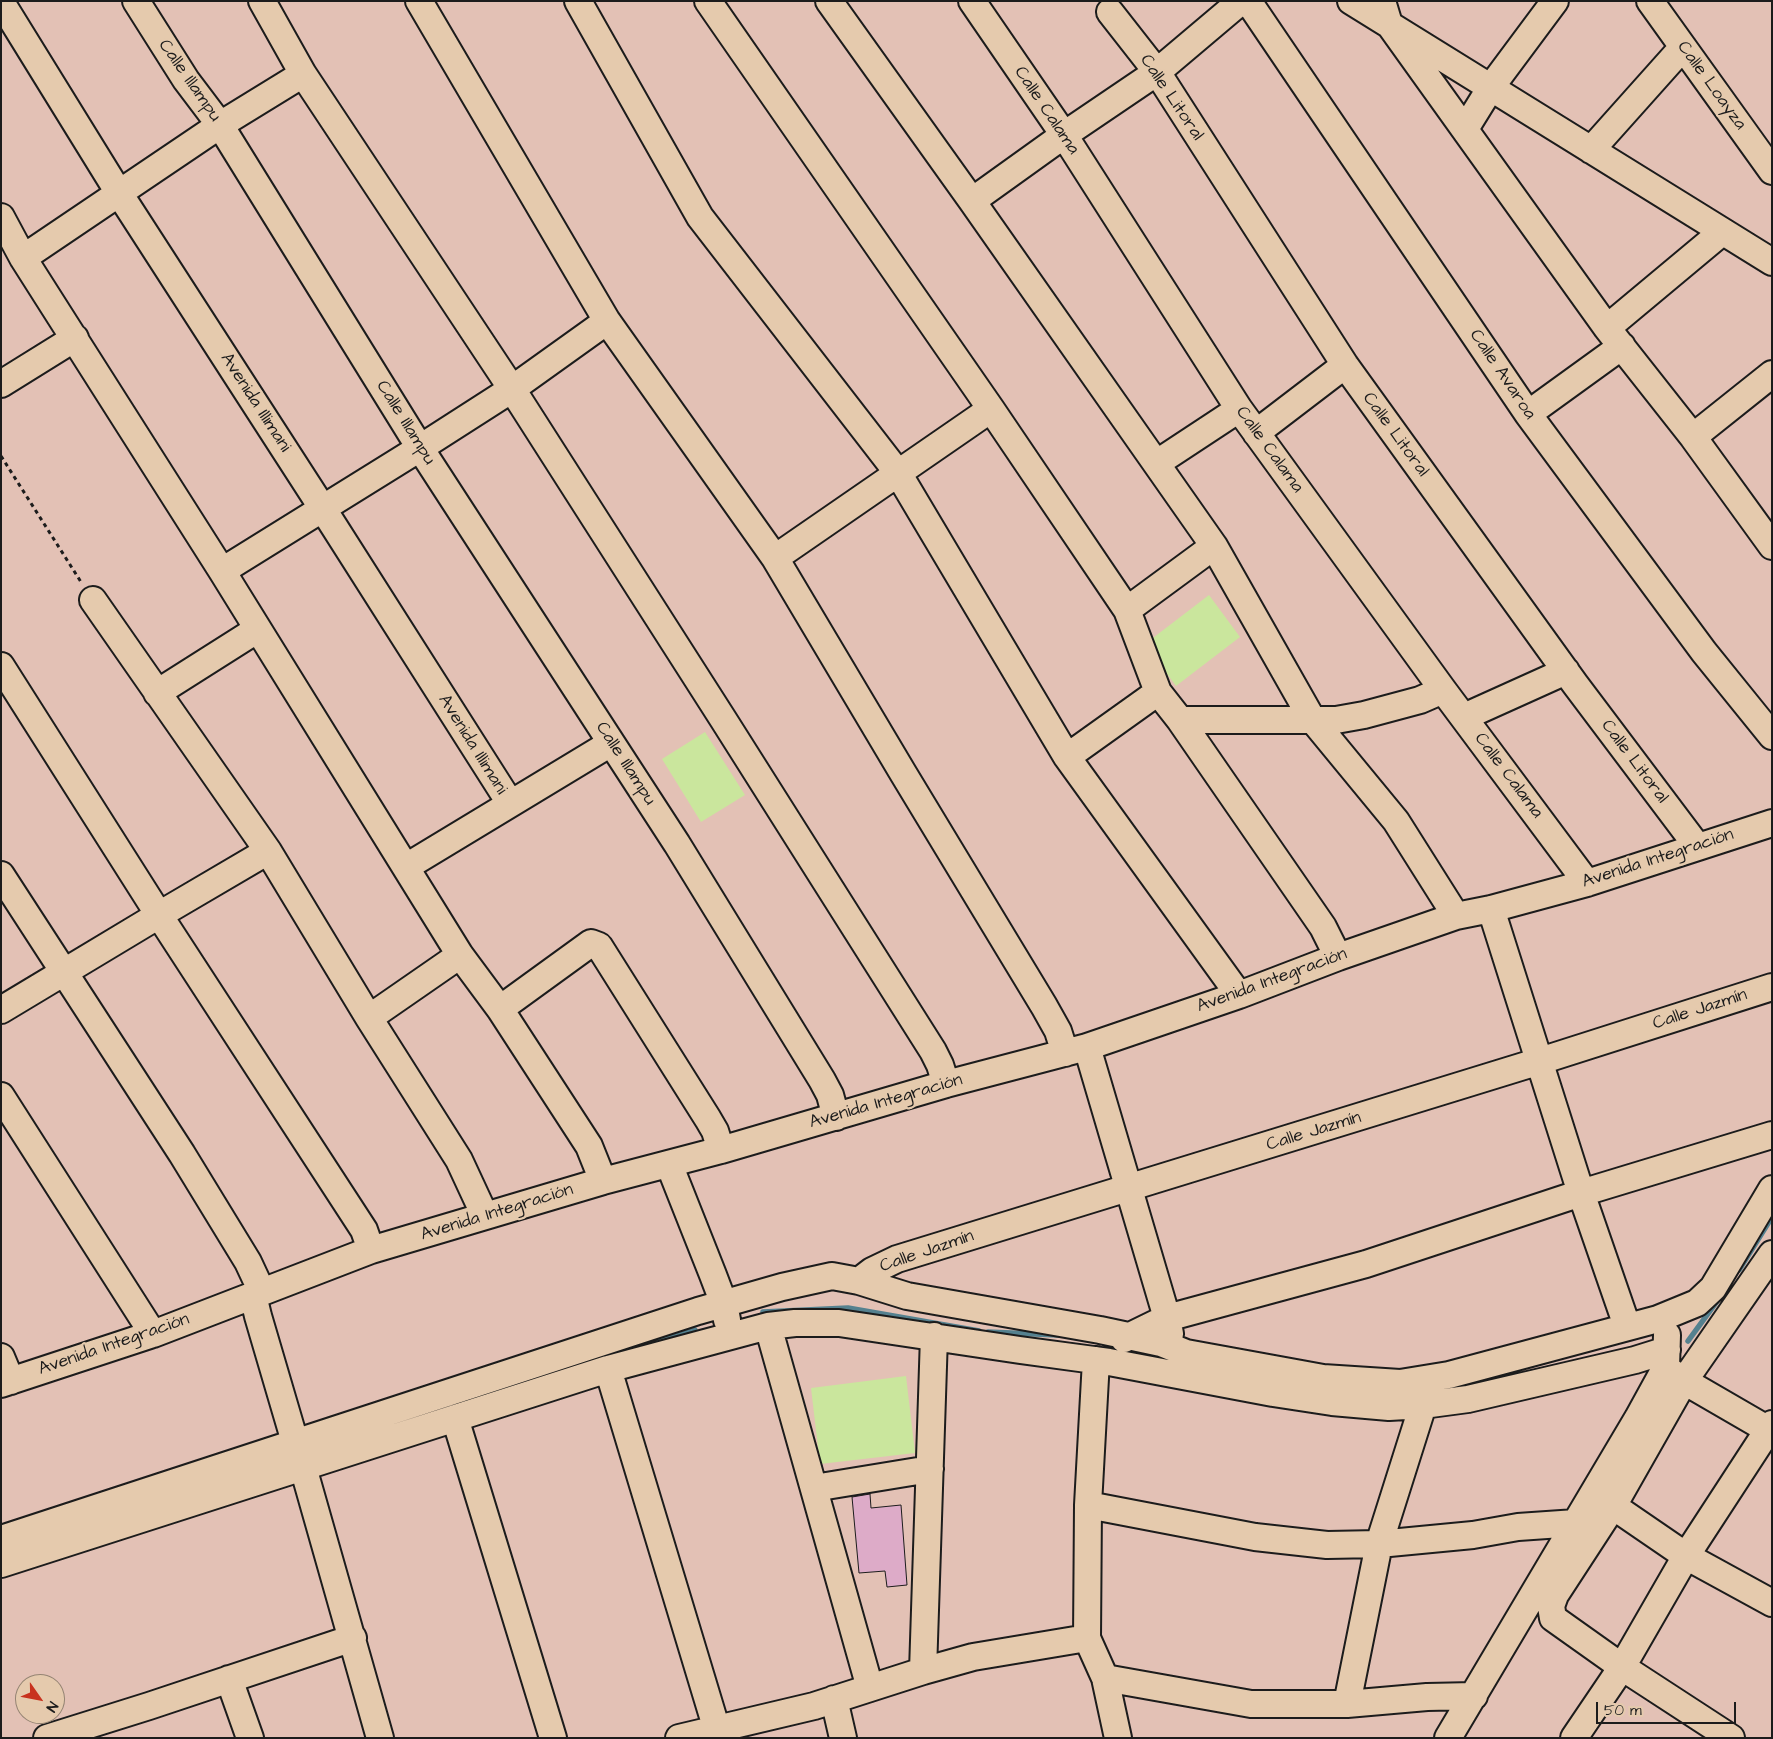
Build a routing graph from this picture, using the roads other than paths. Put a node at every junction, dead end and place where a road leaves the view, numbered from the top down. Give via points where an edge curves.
1 (136, 1) edge
2 (262, 1) edge
3 (419, 1) edge
4 (578, 1) edge
5 (708, 1) edge
6 (830, 1) edge
7 (972, 1) edge
8 (1241, 1) edge
9 (1248, 1) edge
10 (1350, 1) edge
11 (1555, 1) edge
12 (1650, 1) edge
13 (1, 2) edge
14 (1110, 12) dead end
15 (1386, 13) edge
16 (1683, 47) junction
17 (1156, 72) junction
18 (303, 74) junction
19 (1490, 87) junction
20 (220, 125) junction
21 (1465, 128) junction
22 (1064, 135) junction
23 (1591, 150) junction
24 (1772, 171) edge
25 (119, 193) junction
26 (972, 201) junction
27 (1, 217) edge
28 (1722, 232) junction
29 (24, 258) junction
30 (1772, 262) edge
31 (607, 321) junction
32 (1614, 337) junction
33 (75, 338) junction
34 (1345, 365) junction
35 (1772, 374) edge
36 (1, 384) edge
37 (512, 389) junction
38 (991, 409) junction
39 (1239, 409) junction
40 (1528, 414) junction
41 (1256, 433) junction
42 (1693, 437) junction
43 (420, 448) junction
44 (1157, 463) junction
45 (898, 473) junction
46 (323, 510) junction
47 (1214, 546) junction
48 (1772, 546) edge
49 (776, 558) junction
50 (222, 571) junction
51 (93, 600) road end
52 (1127, 610) junction
53 (258, 629) junction
54 (1, 666) edge
55 (1566, 671) junction
56 (1443, 690) junction
57 (1158, 692) junction
58 (157, 693) junction
59 (1464, 717) junction
60 (1312, 719) junction
61 (1180, 720) junction
62 (1771, 732) edge
63 (611, 743) junction
64 (1067, 757) junction
65 (510, 803) junction
66 (1772, 823) edge
67 (1697, 846) junction
68 (268, 852) junction
69 (406, 867) junction
70 (1, 875) edge
71 (1587, 883) junction
72 (1491, 909) junction
73 (159, 915) junction
74 (1456, 916) junction
75 (460, 955) junction
76 (1338, 957) junction
77 (65, 972) junction
78 (1772, 987) edge
79 (1239, 995) junction
80 (500, 1009) junction
81 (1, 1010) edge
82 (369, 1018) junction
83 (1076, 1050) junction
84 (1540, 1062) junction
85 (946, 1084) junction
86 (1, 1096) edge
87 (836, 1117) junction
88 (1772, 1135) edge
89 (721, 1150) junction
90 (668, 1164) junction
91 (603, 1181) junction
92 (1128, 1189) junction
93 (1772, 1189) edge
94 (1581, 1193) junction
95 (485, 1216) junction
96 (371, 1250) junction
97 (1769, 1265) edge
98 (859, 1281) junction
99 (258, 1294) junction
100 (724, 1304) junction
101 (1668, 1315) junction
102 (1167, 1318) junction
103 (768, 1326) junction
104 (1627, 1326) junction
105 (153, 1334) junction
106 (731, 1336) junction
107 (934, 1336) junction
108 (1128, 1336) junction
109 (1173, 1348) junction
110 (1, 1357) edge
111 (1103, 1361) junction
112 (1672, 1366) junction
113 (608, 1369) junction
114 (6, 1382) edge
115 (1423, 1406) junction
116 (455, 1418) junction
117 (1770, 1429) edge
118 (295, 1442) junction
119 (303, 1467) junction
120 (930, 1469) junction
121 (814, 1488) junction
122 (1088, 1505) junction
123 (1614, 1506) junction
124 (1576, 1523) junction
125 (1, 1539) edge
126 (1379, 1544) junction
127 (1686, 1556) junction
128 (1, 1564) edge
129 (1772, 1603) edge
130 (353, 1638) junction
131 (1087, 1638) junction
132 (1622, 1667) junction
133 (923, 1670) junction
134 (1105, 1678) junction
135 (229, 1679) junction
136 (870, 1688) junction
137 (1474, 1696) junction
138 (834, 1699) junction
139 (1346, 1704) junction
140 (717, 1730) junction
141 (1453, 1736) edge
142 (47, 1738) edge
143 (250, 1738) edge
144 (380, 1738) edge
145 (553, 1738) edge
146 (679, 1738) edge
147 (842, 1738) edge
148 (1118, 1738) edge
149 (1574, 1738) edge
150 (1731, 1738) edge

1 - 20 street, Calle Illampu via 186,80
2 - 18 street
3 - 31 street
4 - 45 street via 700,217
5 - 38 street
6 - 26 street
7 - 22 street, Calle Calama
8 - 17 street
9 - 40 street, Calle Avaroa
10 - 15 street
11 - 19 street
12 - 16 street, Calle Loayza
13 - 25 street, Avenida Illimani
14 - 17 street, Calle Litoral
15 - 19 street
15 - 21 street
16 - 23 street
16 - 24 street, Calle Loayza
17 - 22 street
17 - 34 street, Calle Litoral
18 - 20 street
18 - 37 street
19 - 21 street
19 - 23 street
20 - 25 street
20 - 43 street, Calle Illampu
21 - 32 street
22 - 26 street
22 - 39 street, Calle Calama
23 - 28 street
25 - 29 street
25 - 46 street, Avenida Illimani
26 - 44 street
27 - 29 street
28 - 30 street
28 - 32 street
29 - 33 street
31 - 37 street
31 - 49 street
32 - 40 street
32 - 42 street
33 - 36 street
33 - 50 street
34 - 41 street
34 - 55 street, Calle Litoral
35 - 42 street
37 - 43 street
37 - 85 street via 922,1035 940,1065
38 - 45 street
38 - 52 street
39 - 41 street, Calle Calama
39 - 44 street
40 - 62 street, Calle Avaroa via 1704,652
41 - 56 street, Calle Calama
42 - 48 street
43 - 46 street
43 - 63 street, Calle Illampu
44 - 47 street
45 - 49 street
45 - 64 street
46 - 50 street
46 - 65 street, Avenida Illimani
47 - 52 street
47 - 60 street
49 - 83 street via 1058,1031
50 - 53 street
51 - 58 street
52 - 57 street
53 - 58 street
53 - 69 street
54 - 73 street
55 - 59 street
55 - 67 street, Calle Litoral
56 - 59 street, Calle Calama
56 - 60 street via 1420,700 1364,715 1336,720
57 - 61 street
57 - 64 street
58 - 68 street
59 - 71 street, Calle Calama
60 - 61 street
60 - 74 street via 1396,821
61 - 76 street via 1323,927
63 - 65 street
63 - 87 street, Calle Illampu via 822,1080
64 - 79 street
65 - 69 street
66 - 67 street, Avenida Integración
67 - 71 street, Avenida Integración
68 - 73 street
68 - 82 street
69 - 75 street
70 - 77 street
71 - 72 street, Avenida Integración
72 - 74 street, Avenida Integración
72 - 84 street
73 - 77 street
73 - 96 street via 364,1230
74 - 76 street, Avenida Integración
75 - 80 street
75 - 82 street
76 - 79 street, Avenida Integración
77 - 81 street
77 - 99 street via 248,1262
78 - 84 street, Calle Jazmín
79 - 83 street, Avenida Integración
80 - 89 street via 591,943 599,946 708,1119
80 - 91 street via 589,1146
82 - 95 street via 459,1160
83 - 85 street, Avenida Integración
83 - 92 street
84 - 92 street, Calle Jazmín
84 - 94 street
85 - 87 street, Avenida Integración
86 - 105 street
87 - 89 street, Avenida Integración
88 - 94 street
89 - 90 street, Avenida Integración
90 - 91 street, Avenida Integración
90 - 100 street
91 - 95 street, Avenida Integración
92 - 98 street, Calle Jazmín via 897,1259
92 - 102 street
93 - 101 street via 1713,1288 1697,1303
94 - 102 street via 1366,1264
94 - 104 street
95 - 96 street, Avenida Integración
96 - 99 street, Avenida Integración
97 - 112 street
98 - 100 street via 832,1276
98 - 108 street via 907,1296
99 - 105 street, Avenida Integración
99 - 118 street via 258,1316
100 - 106 street
100 - 118 street
101 - 104 street
101 - 112 street
102 - 108 street
102 - 109 street
103 - 106 street
103 - 107 street via 839,1322
103 - 121 street
104 - 109 street via 1449,1375 1400,1383 1323,1378
105 - 114 street, Avenida Integración
106 - 113 street
107 - 111 street
107 - 120 street
108 - 109 street
108 - 111 street via 1118,1342
110 - 114 street
111 - 115 street via 1273,1394 1388,1407
111 - 122 street
112 - 115 street via 1635,1360
112 - 117 street
112 - 123 street
112 - 124 street
113 - 116 street
113 - 140 street
115 - 126 street
116 - 119 street
116 - 145 street
117 - 127 street
118 - 125 street
119 - 128 street
119 - 130 street
120 - 121 street
120 - 133 street
121 - 136 street
122 - 126 street via 1255,1538 1327,1545
122 - 131 street
123 - 127 street
123 - 132 street via 1551,1606 1553,1618
124 - 126 street
124 - 137 street
126 - 139 street
127 - 129 street
127 - 132 street
130 - 135 street
130 - 144 street
131 - 133 street via 972,1657
131 - 134 street
132 - 149 street
132 - 150 street
133 - 136 street
134 - 139 street via 1251,1704
134 - 148 street
135 - 142 street
135 - 143 street
136 - 138 street
137 - 139 street
137 - 141 street
138 - 140 street
138 - 147 street
140 - 146 street

